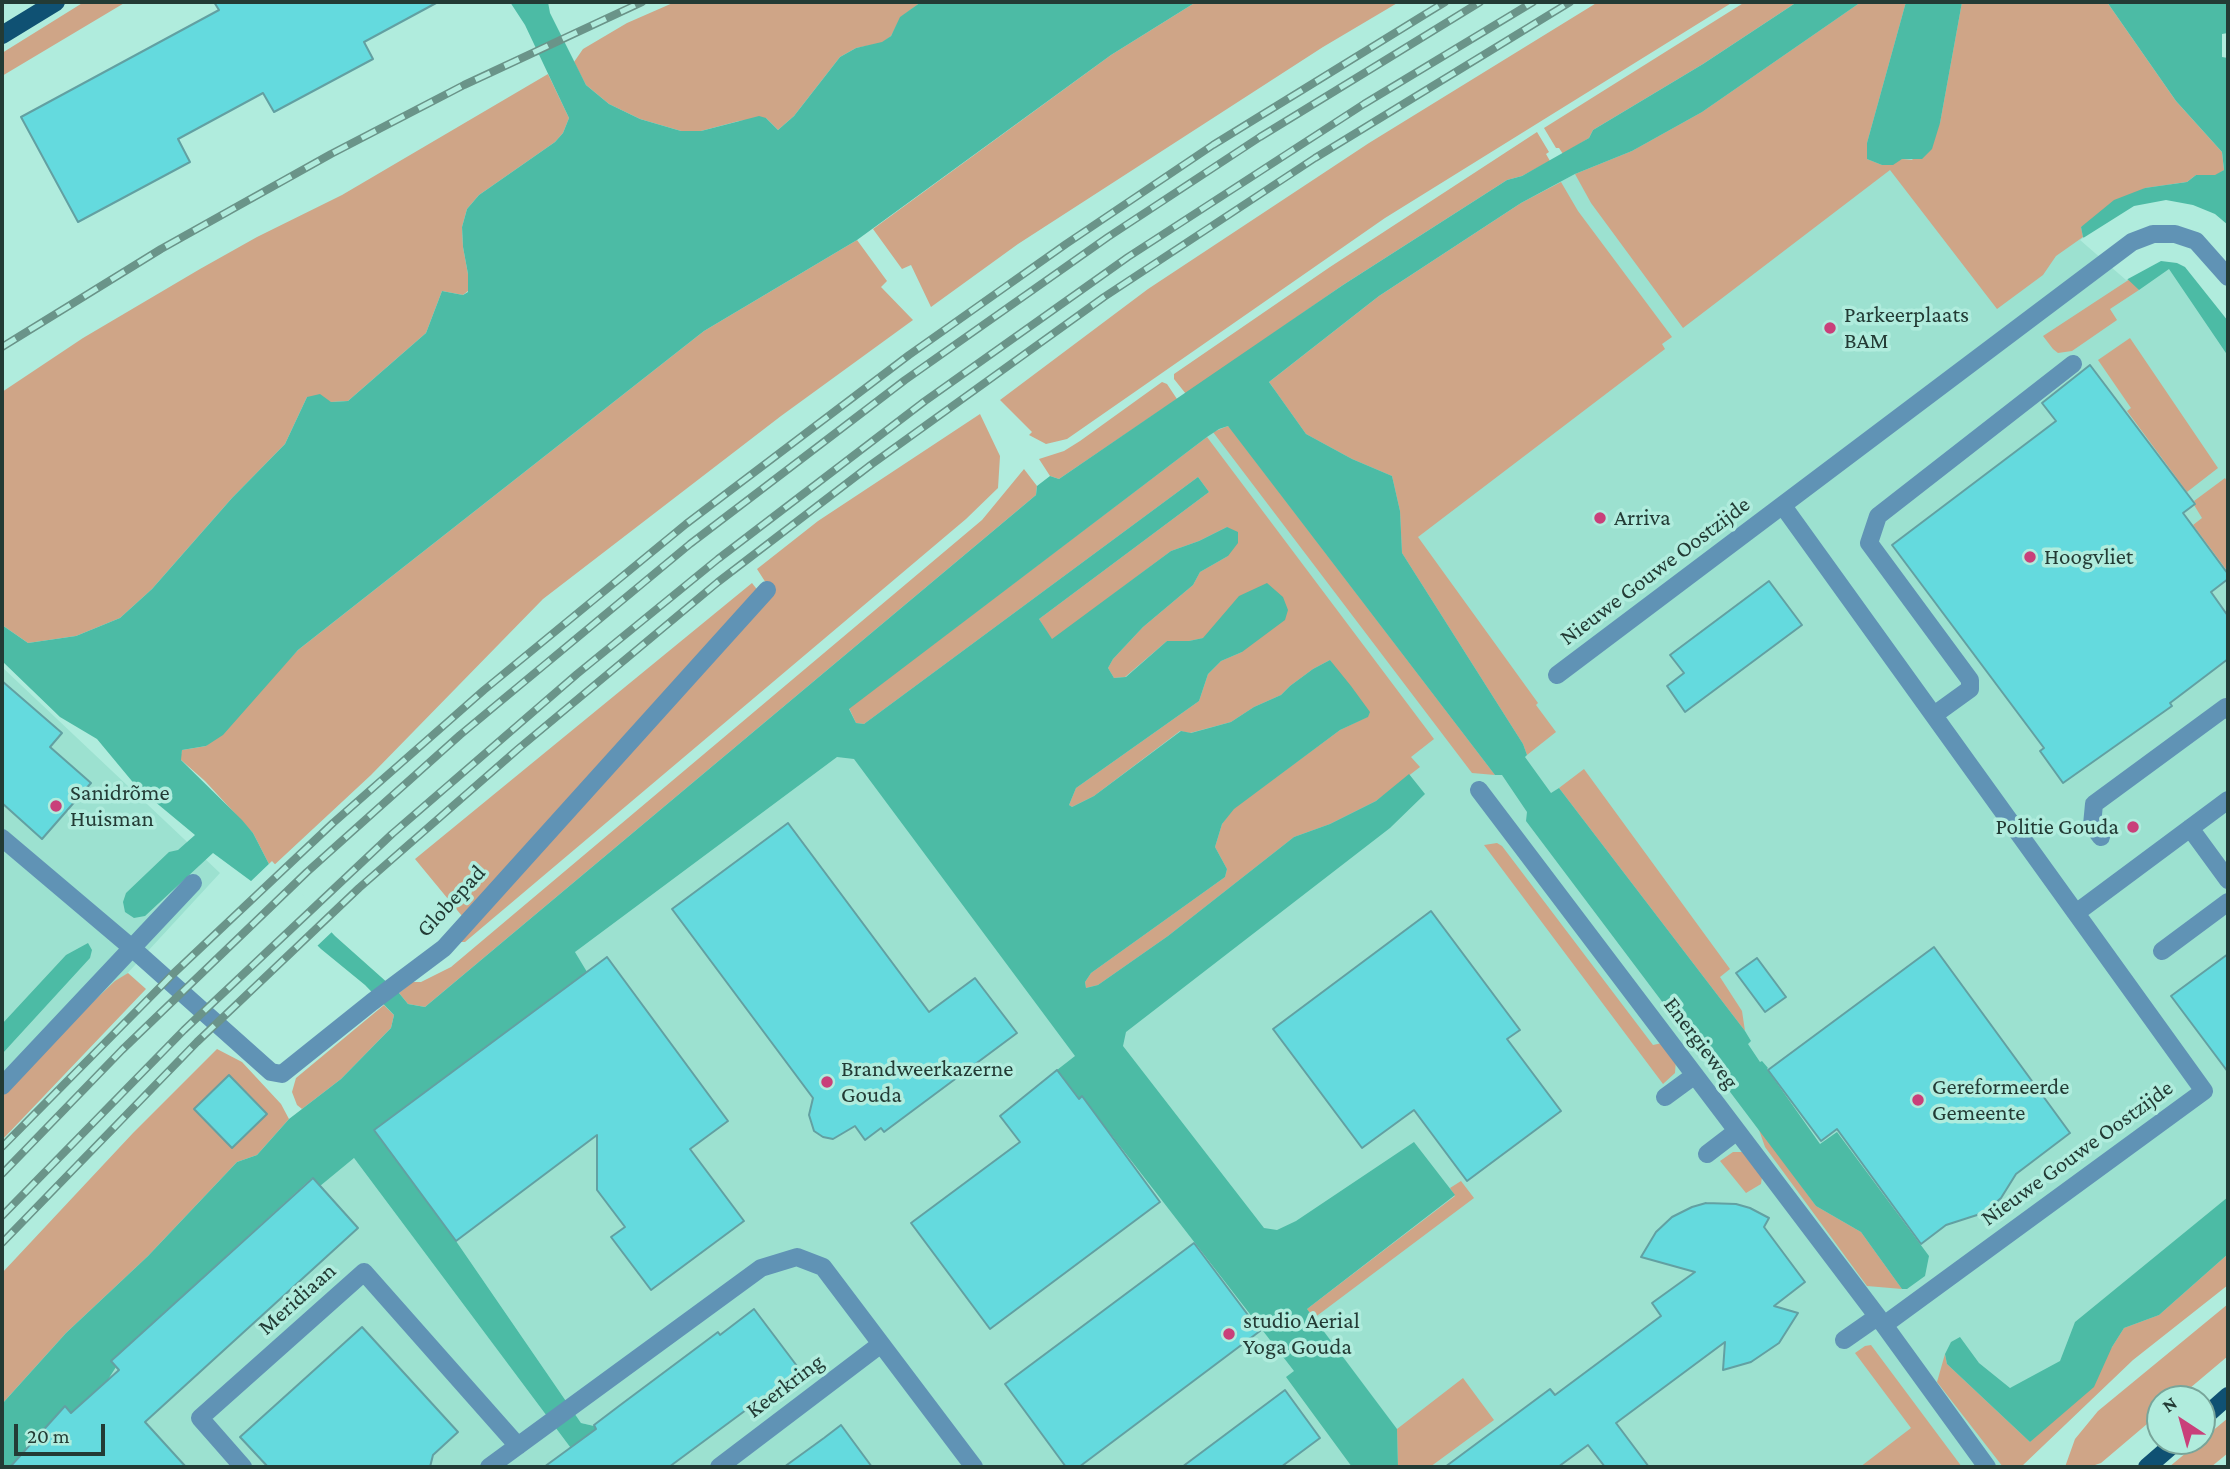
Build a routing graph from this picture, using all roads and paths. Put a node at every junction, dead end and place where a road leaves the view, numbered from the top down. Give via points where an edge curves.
1 (56, 2) edge
2 (2, 35) edge
3 (2228, 276) edge
4 (2073, 364) dead end
5 (1783, 506) junction
6 (767, 590) dead end
7 (1557, 675) dead end
8 (2228, 710) edge
9 (1934, 715) junction
10 (1479, 790) dead end
11 (2228, 800) edge
12 (2190, 828) junction
13 (2101, 837) dead end
14 (2, 838) edge
15 (2228, 880) edge
16 (193, 883) dead end
17 (2228, 902) edge
18 (2076, 913) junction
19 (132, 948) junction
20 (2162, 951) dead end
21 (1695, 1075) junction
22 (2, 1086) edge
23 (1665, 1097) dead end
24 (1737, 1131) junction
25 (1707, 1154) dead end
26 (1880, 1321) junction
27 (1844, 1340) dead end
28 (881, 1344) junction
29 (518, 1446) junction
30 (2161, 1455) edge
31 (243, 1467) edge
32 (489, 1467) edge
33 (719, 1467) edge
34 (974, 1467) edge
35 (1987, 1467) edge
36 (2147, 1467) edge

1 - 2 main road
3 - 5 street, Nieuwe Gouwe Oostzijde via 2196,242 2175,234 2153,234 2132,242
4 - 9 street via 1878,516 1869,543 1970,680 1970,689
5 - 7 street, Nieuwe Gouwe Oostzijde
5 - 9 street, Nieuwe Gouwe Oostzijde
6 - 19 street, Globepad via 444,948 282,1074 271,1072
8 - 13 street via 2226,706 2094,804 2092,825
9 - 18 street, Nieuwe Gouwe Oostzijde
10 - 21 street, Energieweg
11 - 12 street
12 - 15 street
12 - 18 street
14 - 19 street
16 - 19 street
17 - 20 street
18 - 26 street, Nieuwe Gouwe Oostzijde via 2204,1091
19 - 22 street
21 - 23 street
21 - 24 street, Energieweg
24 - 25 street
24 - 26 street, Energieweg
26 - 27 street
26 - 35 street
28 - 29 street via 823,1267 797,1257 761,1268
28 - 33 street, Keerkring
28 - 34 street
29 - 31 street, Meridiaan via 364,1272 200,1419
29 - 32 street
30 - 36 main road

